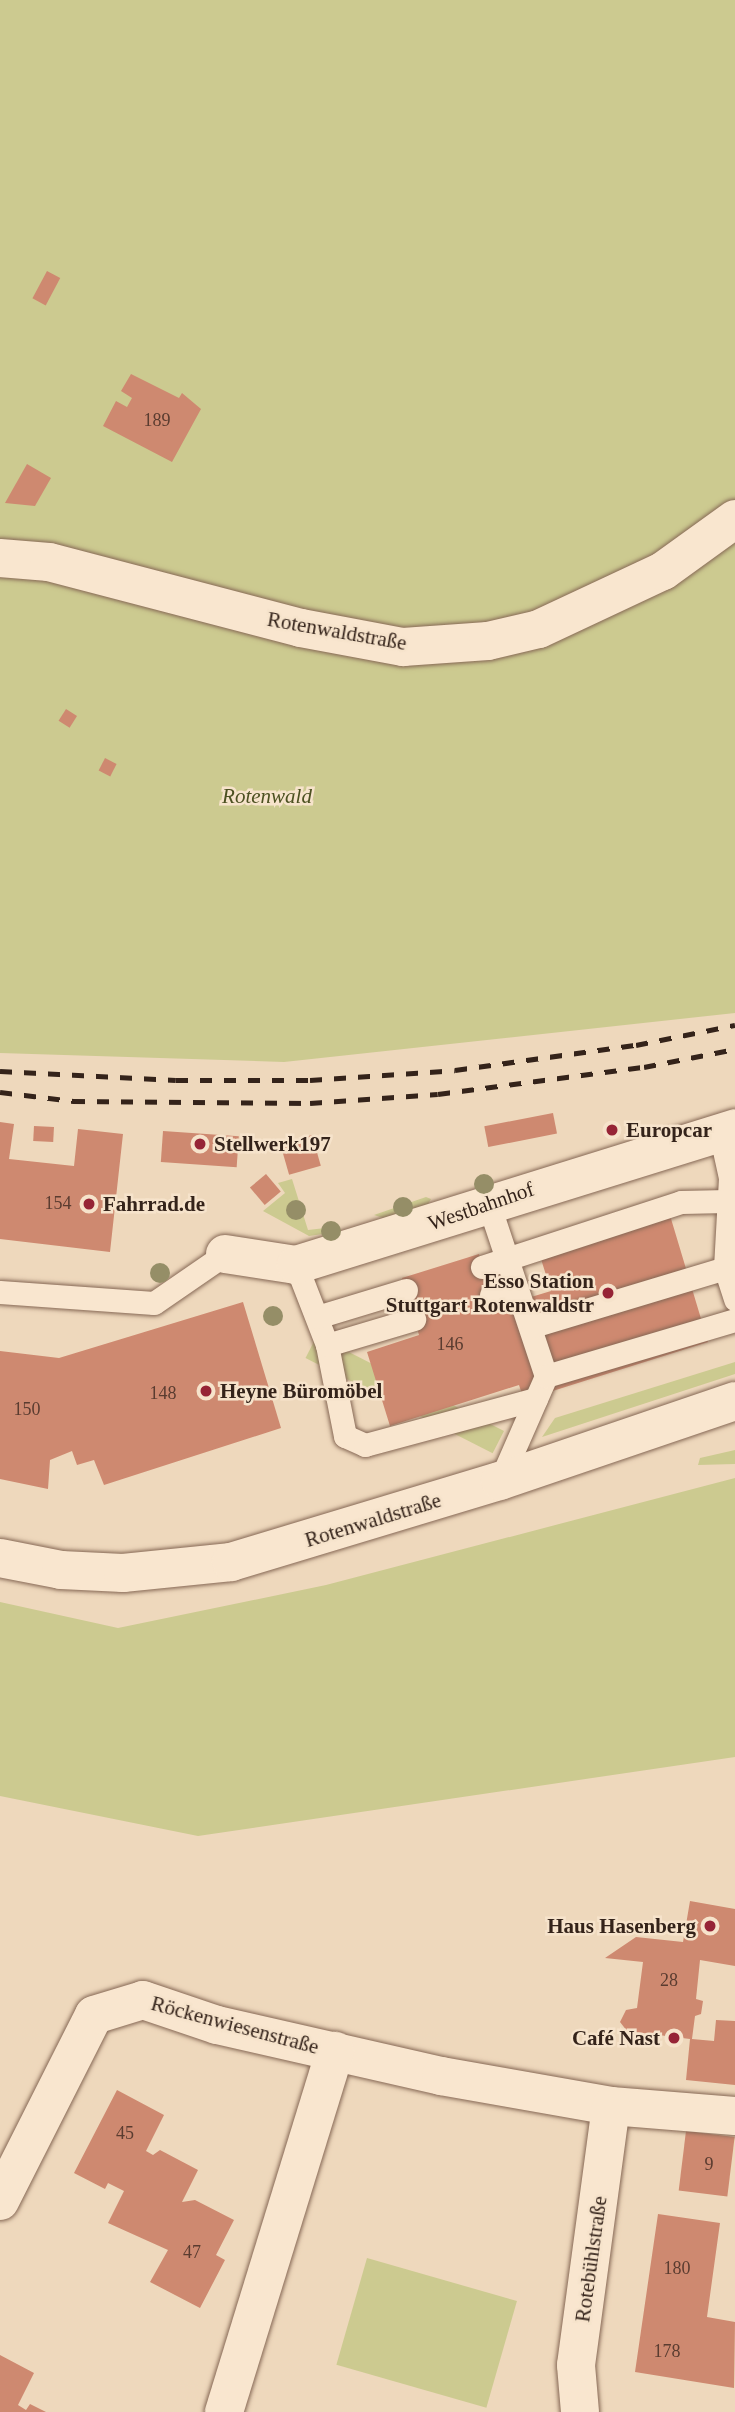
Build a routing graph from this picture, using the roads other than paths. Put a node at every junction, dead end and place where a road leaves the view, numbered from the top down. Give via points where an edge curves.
1 (735, 519) edge
2 (0, 558) edge
3 (727, 1130) edge
4 (727, 1201) junction
5 (488, 1202) junction
6 (225, 1254) joint
7 (493, 1263) junction
8 (296, 1265) junction
9 (724, 1268) junction
10 (516, 1287) junction
11 (405, 1290) dead end
12 (0, 1292) edge
13 (491, 1295) dead end
14 (735, 1299) edge
15 (317, 1317) junction
16 (414, 1319) dead end
17 (735, 1320) edge
18 (533, 1326) junction
19 (327, 1345) junction
20 (546, 1376) junction
21 (536, 1399) junction
22 (735, 1401) edge
23 (500, 1481) junction
24 (0, 1558) edge
25 (335, 2051) junction
26 (611, 2106) junction
27 (735, 2116) edge
28 (0, 2202) edge
29 (224, 2412) edge
30 (580, 2412) edge

1 - 2 street, Rotenwaldstraße via 663,571 539,629 488,641 403,647 301,628 49,562
3 - 4 lane
3 - 5 street, Westbahnhof
4 - 7 lane via 681,1202
4 - 9 lane
5 - 7 lane
5 - 8 street, Westbahnhof via 405,1233
6 - 8 street, Westbahnhof
6 - 12 lane via 154,1303
7 - 10 lane
8 - 15 lane
9 - 14 lane
9 - 18 lane
10 - 13 lane
10 - 18 lane
11 - 15 lane
15 - 19 lane
16 - 19 lane
17 - 20 lane
18 - 20 lane
19 - 21 lane via 345,1436 365,1444
20 - 21 lane
21 - 23 lane
22 - 23 street, Rotenwaldstraße
23 - 24 street, Rotenwaldstraße via 231,1562 123,1573 61,1570
25 - 26 street, Röckenwiesenstraße
25 - 28 street, Röckenwiesenstraße via 217,2025 143,2000 94,2015
25 - 29 street, Röckenwiesenstraße
26 - 27 street, Röckenwiesenstraße
26 - 30 street, Rotebühlstraße via 576,2365

